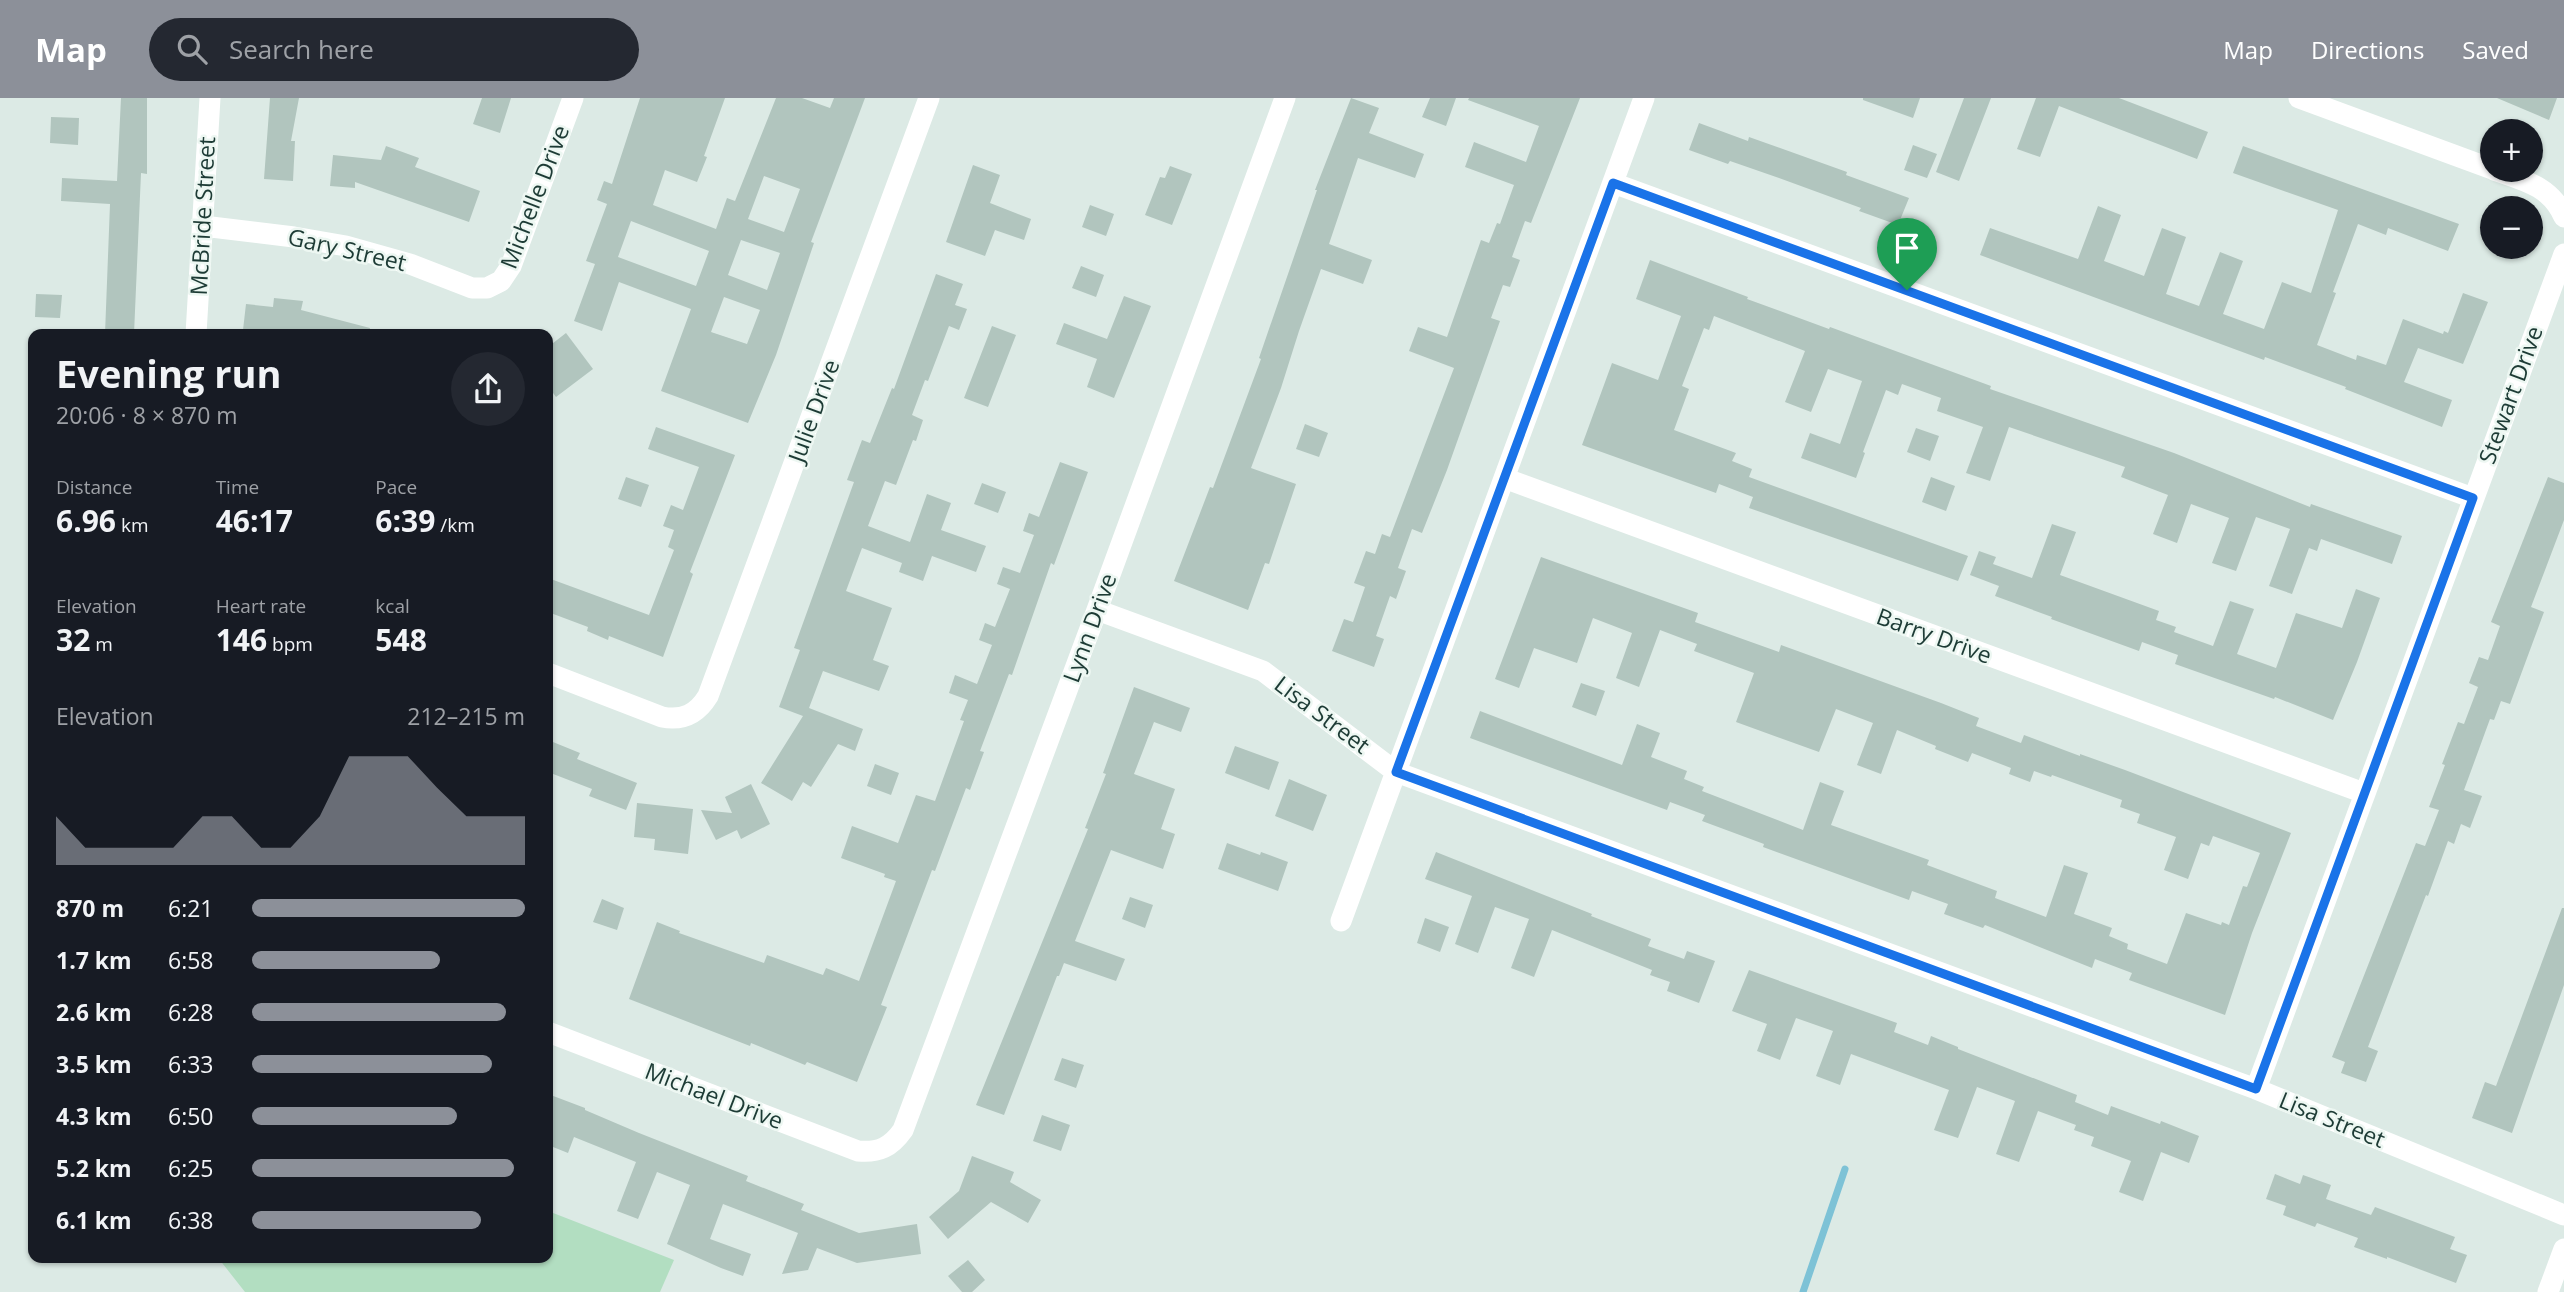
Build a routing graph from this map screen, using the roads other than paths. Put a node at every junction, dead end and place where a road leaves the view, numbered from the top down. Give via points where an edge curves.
1 (210, 98) edge
2 (573, 98) edge
3 (929, 98) edge
4 (1285, 98) edge
5 (1644, 98) edge
6 (2299, 98) edge
7 (2480, 164) edge
8 (2530, 182) edge
9 (1613, 183) junction
10 (2563, 214) edge
11 (203, 226) junction
12 (2564, 254) edge
13 (487, 288) joint
14 (196, 329) edge
15 (1504, 478) junction
16 (2473, 498) junction
17 (1097, 610) junction
18 (553, 675) edge
19 (1396, 772) junction
20 (2364, 793) junction
21 (1341, 921) dead end
22 (553, 1034) edge
23 (2256, 1089) junction
24 (882, 1150) joint
25 (2564, 1215) edge
26 (2564, 1249) edge
27 (2548, 1292) edge

1 - 11 street, McBride Street
2 - 13 street, Michelle Drive via 511,266 500,281
3 - 18 street, Julie Drive via 708,696 696,712 674,719
4 - 17 street, Lynn Drive
5 - 9 street
6 - 7 street
8 - 10 street via 2547,192
9 - 15 street
9 - 16 street
11 - 13 street, Gary Street via 346,246 472,288
11 - 14 street, McBride Street
12 - 16 street, Stewart Drive
15 - 19 street
15 - 20 street, Barry Drive
16 - 20 street, Stewart Drive
17 - 19 street, Lisa Street via 1263,671
17 - 24 street, Lynn Drive via 903,1130
19 - 21 street
19 - 23 street, Lisa Street
20 - 23 street, Stewart Drive
22 - 24 street, Michael Drive via 858,1151
23 - 25 street, Lisa Street
26 - 27 street

